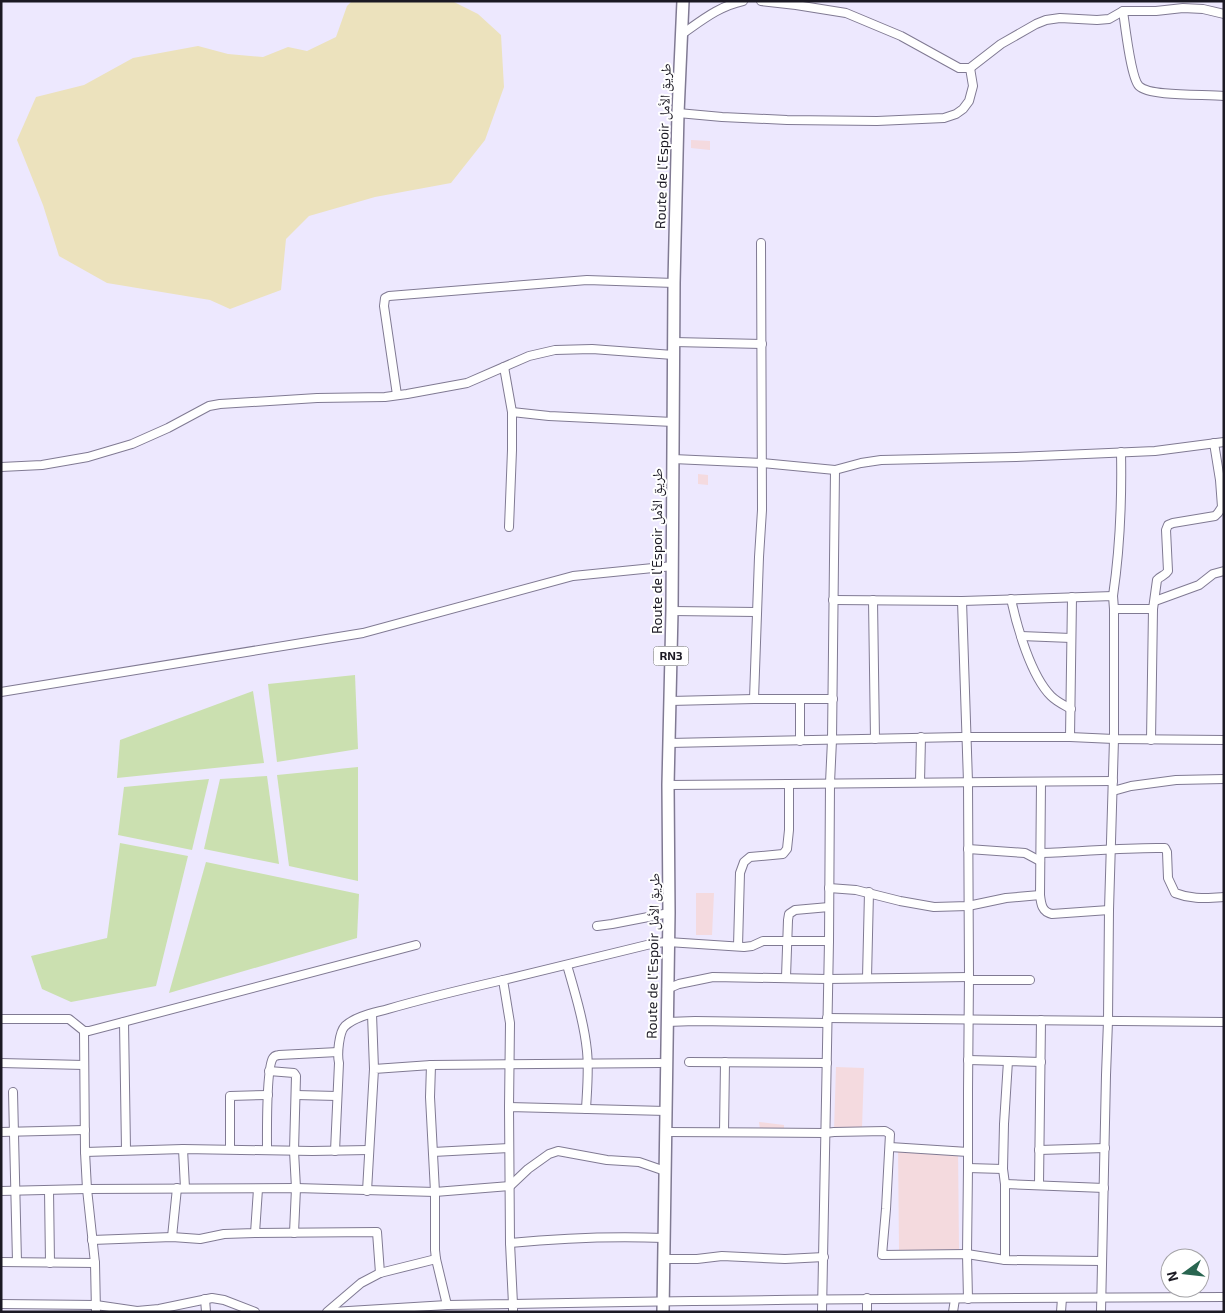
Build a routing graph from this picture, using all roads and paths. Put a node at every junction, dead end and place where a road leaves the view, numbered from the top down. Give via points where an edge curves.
1 (683, 1) edge
2 (742, 1) edge
3 (761, 1) edge
4 (1123, 11) junction
5 (1224, 14) edge
6 (682, 34) junction
7 (970, 68) junction
8 (1224, 96) edge
9 (678, 113) junction
10 (761, 243) dead end
11 (674, 283) junction
12 (674, 342) junction
13 (762, 344) junction
14 (673, 355) junction
15 (504, 367) junction
16 (397, 395) junction
17 (512, 412) junction
18 (673, 422) junction
19 (1224, 442) edge
20 (1214, 443) junction
21 (1120, 452) junction
22 (673, 459) junction
23 (762, 462) junction
24 (1, 467) edge
25 (835, 470) junction
26 (509, 527) dead end
27 (673, 566) junction
28 (1224, 571) edge
29 (1113, 596) junction
30 (1072, 597) junction
31 (1011, 599) junction
32 (833, 600) junction
33 (873, 600) junction
34 (962, 601) junction
35 (1155, 601) junction
36 (1114, 609) junction
37 (1153, 609) junction
38 (672, 611) junction
39 (756, 612) junction
40 (1021, 636) junction
41 (1072, 638) junction
42 (1, 692) edge
43 (754, 698) junction
44 (800, 699) junction
45 (833, 699) junction
46 (670, 701) junction
47 (1071, 709) junction
48 (921, 737) junction
49 (967, 737) junction
50 (1070, 737) junction
51 (875, 739) junction
52 (1114, 739) junction
53 (832, 740) junction
54 (1151, 740) junction
55 (1224, 740) edge
56 (800, 741) junction
57 (669, 743) junction
58 (1224, 780) edge
59 (1113, 781) junction
60 (920, 782) junction
61 (968, 782) junction
62 (1041, 782) junction
63 (830, 783) junction
64 (668, 784) junction
65 (789, 784) junction
66 (1113, 791) junction
67 (968, 849) junction
68 (1111, 850) junction
69 (1040, 857) junction
70 (829, 888) junction
71 (870, 892) junction
72 (1040, 895) junction
73 (1224, 898) edge
74 (968, 906) junction
75 (829, 907) junction
76 (1109, 910) junction
77 (669, 913) junction
78 (597, 926) dead end
79 (787, 940) junction
80 (829, 941) junction
81 (668, 942) junction
82 (416, 945) dead end
83 (738, 946) junction
84 (567, 965) junction
85 (786, 977) junction
86 (867, 978) junction
87 (828, 979) junction
88 (969, 979) junction
89 (503, 980) junction
90 (1030, 980) dead end
91 (667, 989) junction
92 (372, 1014) junction
93 (1, 1018) edge
94 (968, 1019) junction
95 (827, 1020) junction
96 (1041, 1020) junction
97 (1108, 1021) junction
98 (124, 1022) junction
99 (667, 1022) junction
100 (1224, 1022) edge
101 (84, 1031) junction
102 (338, 1052) junction
103 (968, 1060) junction
104 (1008, 1061) junction
105 (689, 1062) dead end
106 (725, 1062) junction
107 (1041, 1062) junction
108 (1, 1063) edge
109 (588, 1063) junction
110 (660, 1063) dead end
111 (827, 1063) junction
112 (510, 1064) junction
113 (84, 1065) junction
114 (431, 1065) junction
115 (374, 1069) junction
116 (269, 1071) junction
117 (13, 1092) dead end
118 (268, 1094) junction
119 (296, 1095) junction
120 (337, 1096) junction
121 (509, 1107) junction
122 (586, 1109) junction
123 (666, 1111) junction
124 (85, 1130) junction
125 (1, 1132) edge
126 (14, 1132) junction
127 (666, 1132) junction
128 (724, 1132) junction
129 (825, 1133) junction
130 (890, 1147) junction
131 (509, 1148) junction
132 (1105, 1148) junction
133 (183, 1149) junction
134 (230, 1149) junction
135 (126, 1150) junction
136 (267, 1150) junction
137 (369, 1150) junction
138 (1039, 1150) junction
139 (294, 1151) junction
140 (335, 1151) junction
141 (86, 1152) junction
142 (433, 1152) junction
143 (968, 1152) junction
144 (968, 1168) junction
145 (1003, 1169) junction
146 (665, 1171) junction
147 (1005, 1184) junction
148 (1039, 1184) junction
149 (510, 1186) junction
150 (181, 1188) junction
151 (296, 1188) junction
152 (1104, 1188) junction
153 (87, 1189) junction
154 (258, 1189) junction
155 (48, 1190) junction
156 (1, 1191) edge
157 (16, 1191) junction
158 (366, 1191) junction
159 (435, 1192) junction
160 (255, 1233) junction
161 (294, 1233) junction
162 (172, 1237) junction
163 (664, 1238) junction
164 (92, 1240) junction
165 (510, 1242) junction
166 (967, 1254) junction
167 (824, 1257) junction
168 (436, 1259) junction
169 (664, 1259) junction
170 (1005, 1260) junction
171 (1102, 1261) junction
172 (1, 1262) edge
173 (17, 1262) junction
174 (50, 1262) junction
175 (95, 1263) junction
176 (380, 1273) junction
177 (1102, 1297) junction
178 (1224, 1297) edge
179 (867, 1298) junction
180 (1062, 1298) junction
181 (204, 1299) junction
182 (822, 1299) junction
183 (955, 1299) junction
184 (968, 1299) junction
185 (1, 1304) edge
186 (447, 1305) junction
187 (663, 1307) edge
188 (513, 1308) edge
189 (96, 1309) edge
190 (137, 1311) edge
191 (368, 1311) edge
192 (206, 1312) edge
193 (255, 1312) edge
194 (327, 1312) edge
195 (332, 1312) edge
196 (822, 1312) edge
197 (867, 1312) edge
198 (953, 1312) edge
199 (1061, 1312) edge
200 (1101, 1312) edge

1 - 6 highway, Route de l’Espoir طريق الأمل / RN3
2 - 6 street via 717,10
3 - 7 street via 846,13 901,36 959,68
4 - 5 street via 1191,8
4 - 7 street via 1109,19 1046,20 1001,44
4 - 8 street via 1133,72 1139,86 1158,93
6 - 9 highway, Route de l’Espoir طريق الأمل / RN3
7 - 9 street via 973,86 969,102 956,114 944,118 787,120
9 - 11 highway, Route de l’Espoir طريق الأمل / RN3
10 - 13 street
11 - 12 highway, Route de l’Espoir طريق الأمل / RN3
11 - 16 street via 587,280 389,296 385,298 384,306
12 - 13 street
12 - 14 highway, Route de l’Espoir طريق الأمل / RN3
13 - 23 street
14 - 15 street via 572,348 529,356
14 - 18 highway, Route de l’Espoir طريق الأمل / RN3
15 - 16 street via 467,383
15 - 17 street
16 - 24 street via 220,404 200,410 132,444 88,457 42,465
17 - 18 street
17 - 26 street
18 - 22 highway, Route de l’Espoir طريق الأمل / RN3
19 - 20 street
20 - 21 street
20 - 35 street via 1222,506 1210,518 1168,526 1168,571 1157,580
21 - 25 street via 881,460
21 - 29 street via 1120,526
22 - 23 street
22 - 27 highway, Route de l’Espoir طريق الأمل / RN3
23 - 25 street
23 - 39 street
25 - 32 street
27 - 38 highway, Route de l’Espoir طريق الأمل / RN3
27 - 42 street via 573,576 363,633
28 - 35 street via 1199,585
29 - 30 street
29 - 36 street
30 - 31 street
30 - 41 street
31 - 34 street
31 - 40 street
32 - 33 street
32 - 45 street
33 - 34 street
33 - 51 street
34 - 49 street
35 - 37 street
36 - 37 street
36 - 52 street
37 - 54 street
38 - 39 street
38 - 46 highway, Route de l’Espoir طريق الأمل / RN3
39 - 43 street
40 - 41 street
40 - 47 street via 1044,687 1051,696
41 - 47 street
43 - 44 street
43 - 46 street
44 - 45 street
44 - 56 street
45 - 53 street
46 - 57 highway, Route de l’Espoir طريق الأمل / RN3
47 - 50 street
48 - 49 street
48 - 51 street
48 - 60 street
49 - 50 street
49 - 61 street
50 - 52 street
51 - 53 street
52 - 54 street
52 - 59 street
53 - 56 street
53 - 63 street
54 - 55 street
56 - 57 street
57 - 64 highway, Route de l’Espoir طريق الأمل / RN3
58 - 66 street via 1176,780
59 - 62 street
59 - 66 street
60 - 61 street
60 - 63 street
61 - 62 street
61 - 67 street
62 - 69 street
63 - 65 street
63 - 70 street
64 - 65 street
64 - 77 highway, Route de l’Espoir طريق الأمل / RN3
65 - 83 street via 787,849 783,854 750,857 740,873
66 - 68 street
67 - 69 street
67 - 74 street
68 - 69 street
68 - 73 street via 1165,848 1168,878 1175,893 1188,898
68 - 76 street
69 - 72 street
70 - 71 street
70 - 75 street
71 - 74 street via 934,907
71 - 86 street
72 - 74 street
72 - 76 street via 1043,908 1048,913
74 - 88 street
75 - 79 street via 794,910 789,914
75 - 80 street
76 - 97 street
77 - 78 street
77 - 81 highway, Route de l’Espoir طريق الأمل / RN3
79 - 80 street
79 - 83 street
79 - 85 street
80 - 87 street
81 - 83 street
81 - 84 street
81 - 91 highway, Route de l’Espoir طريق الأمل / RN3
82 - 98 street
84 - 89 street
84 - 109 street
85 - 87 street
85 - 91 street via 713,977
86 - 87 street
86 - 88 street
87 - 95 street
88 - 90 street
88 - 94 street
89 - 92 street
89 - 112 street via 510,1023
91 - 99 highway, Route de l’Espoir طريق الأمل / RN3
92 - 102 street via 344,1026
92 - 115 street
93 - 101 street via 69,1019
94 - 95 street
94 - 96 street
94 - 103 street
95 - 99 street
95 - 111 street
96 - 97 street
96 - 107 street
97 - 100 street
97 - 132 street
98 - 101 street
98 - 135 street
99 - 123 highway, Route de l’Espoir طريق الأمل / RN3
101 - 113 street
102 - 116 street via 276,1055
102 - 120 street
103 - 104 street
103 - 143 street
104 - 107 street
104 - 145 street
105 - 106 street
106 - 111 street
106 - 128 street
107 - 138 street
108 - 113 street
109 - 110 street
109 - 112 street
109 - 122 street
111 - 129 street
112 - 114 street
112 - 121 street
113 - 124 street
114 - 115 street
114 - 142 street
115 - 137 street
116 - 118 street
116 - 119 street via 295,1074
117 - 126 street
118 - 134 street via 230,1096
118 - 136 street
119 - 120 street
119 - 139 street
120 - 140 street
121 - 122 street
121 - 131 street
122 - 123 street
123 - 127 highway, Route de l’Espoir طريق الأمل / RN3
124 - 126 street
124 - 141 street
125 - 126 street
126 - 157 street
127 - 128 street
127 - 146 highway, Route de l’Espoir طريق الأمل / RN3
128 - 129 street
129 - 130 street via 885,1131 890,1134
129 - 167 street
130 - 143 street
130 - 166 street via 882,1255
131 - 142 street
131 - 149 street
132 - 138 street
132 - 152 street
133 - 134 street
133 - 135 street
133 - 150 street
134 - 136 street
135 - 141 street
136 - 139 street
137 - 140 street
137 - 158 street
138 - 148 street
139 - 140 street
139 - 151 street
141 - 153 street
142 - 159 street
143 - 144 street
144 - 145 street
144 - 166 street
145 - 147 street
146 - 149 street via 639,1162 558,1151 528,1169
146 - 163 highway, Route de l’Espoir طريق الأمل / RN3
147 - 148 street
147 - 170 street
148 - 152 street
149 - 159 street
149 - 165 street
150 - 153 street
150 - 154 street
150 - 162 street
151 - 154 street
151 - 158 street
151 - 161 street
152 - 171 street
153 - 155 street
153 - 164 street
154 - 160 street
155 - 157 street
155 - 174 street
156 - 157 street
157 - 173 street
158 - 159 street
159 - 168 street
160 - 161 street
160 - 162 street via 200,1239
161 - 176 street via 377,1232
162 - 164 street
163 - 165 street
163 - 169 highway, Route de l’Espoir طريق الأمل / RN3
164 - 175 street
165 - 188 street
166 - 170 street
166 - 184 street
167 - 169 street
167 - 182 street
168 - 176 street
168 - 186 street
169 - 187 highway, Route de l’Espoir طريق الأمل / RN3
170 - 171 street
171 - 177 street
172 - 173 street
173 - 174 street
174 - 175 street
175 - 189 street
176 - 194 street via 361,1283
177 - 178 street
177 - 180 street
177 - 200 street
179 - 182 street
179 - 183 street
179 - 197 street
180 - 184 street
180 - 199 street
181 - 190 street
181 - 192 street
181 - 193 street via 224,1300
182 - 187 street
182 - 196 street
183 - 184 street
183 - 198 street
185 - 189 street
186 - 188 street
186 - 191 street
187 - 188 street
189 - 190 street
191 - 195 street

